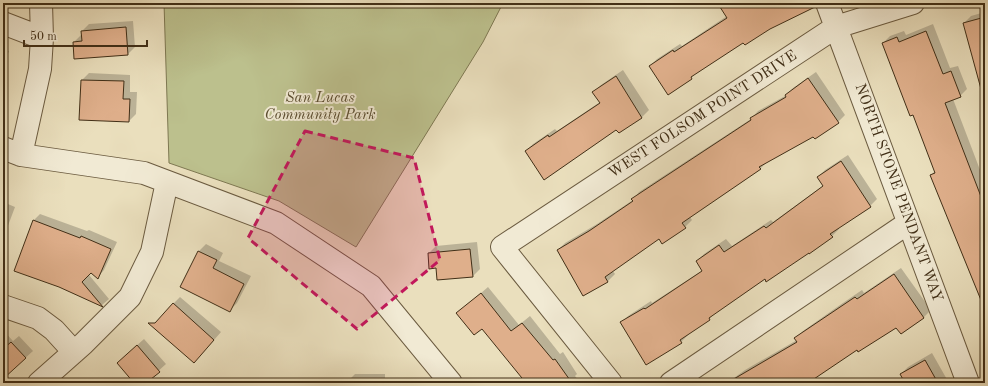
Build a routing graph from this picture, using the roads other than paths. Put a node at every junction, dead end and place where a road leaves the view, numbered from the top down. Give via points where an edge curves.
1 (41, 3) edge
2 (827, 3) edge
3 (913, 3) edge
4 (3, 23) edge
5 (836, 28) junction
6 (42, 38) junction
7 (12, 152) edge
8 (167, 182) junction
9 (908, 223) junction
10 (3, 306) edge
11 (74, 352) junction
12 (39, 383) edge
13 (451, 383) edge
14 (611, 383) edge
15 (671, 383) edge
16 (968, 383) edge

1 - 6 street
2 - 5 street, NORTH STONE PENDANT WAY
3 - 5 street, WEST FOLSOM POINT DRIVE
4 - 6 street
5 - 9 street, NORTH STONE PENDANT WAY
5 - 14 street, WEST FOLSOM POINT DRIVE via 502,247
6 - 7 street via 40,70
7 - 8 street via 144,173
8 - 11 street via 152,252 130,297
8 - 13 street via 276,223 371,286
9 - 15 street
9 - 16 street, NORTH STONE PENDANT WAY
10 - 11 street via 38,318 54,330
11 - 12 street

